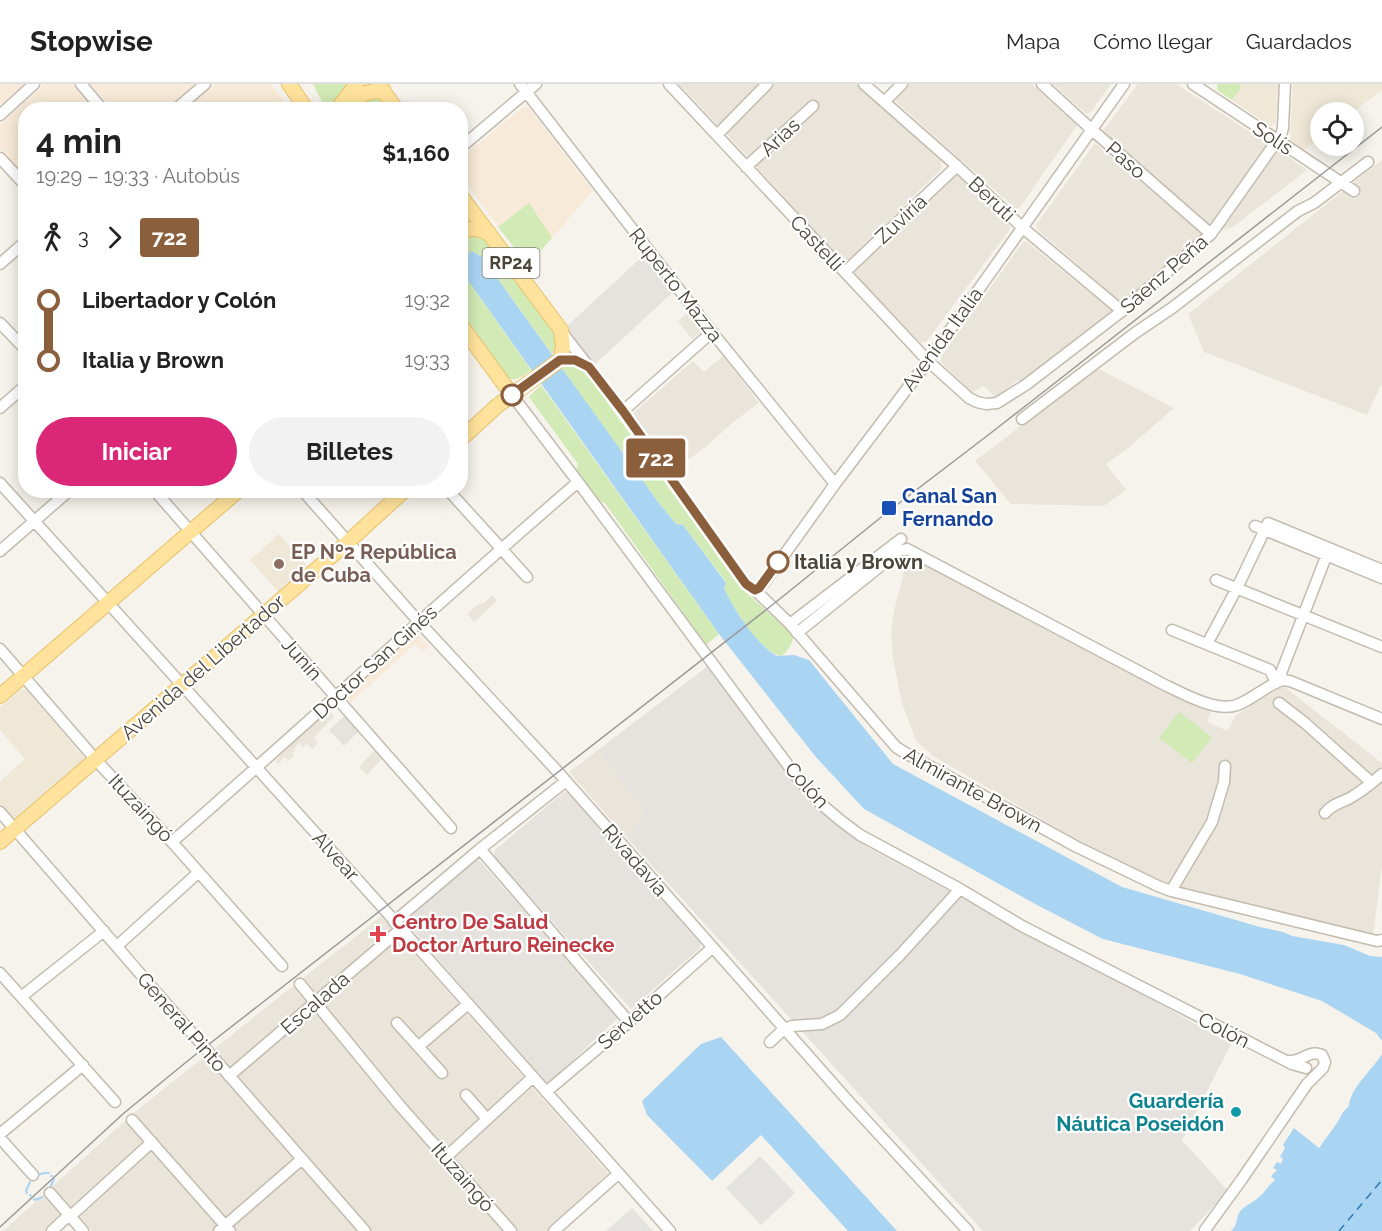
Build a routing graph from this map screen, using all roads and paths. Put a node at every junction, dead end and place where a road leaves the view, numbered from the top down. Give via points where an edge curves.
1 (34, 84) edge
2 (81, 84) edge
3 (204, 84) edge
4 (289, 84) edge
5 (357, 84) edge
6 (536, 84) edge
7 (669, 84) edge
8 (767, 84) edge
9 (864, 84) edge
10 (902, 84) edge
11 (1042, 84) edge
12 (1124, 84) edge
13 (1193, 84) edge
14 (1285, 84) edge
15 (381, 87) edge
16 (523, 88) edge
17 (1209, 89) edge
18 (97, 102) edge
19 (184, 102) edge
20 (301, 102) edge
21 (342, 102) edge
22 (349, 102) edge
23 (391, 102) edge
24 (884, 102) junction
25 (813, 106) dead end
26 (0, 114) edge
27 (1091, 129) junction
28 (717, 135) junction
29 (468, 140) edge
30 (1277, 140) junction
31 (0, 158) edge
32 (1368, 162) dead end
33 (957, 166) junction
34 (746, 167) junction
35 (18, 177) edge
36 (1340, 182) junction
37 (1354, 191) dead end
38 (468, 205) edge
39 (1023, 228) junction
40 (468, 230) edge
41 (489, 233) junction
42 (1211, 234) junction
43 (18, 249) edge
44 (0, 264) edge
45 (845, 272) junction
46 (1122, 311) junction
47 (0, 323) edge
48 (561, 330) junction
49 (712, 332) junction
50 (468, 335) edge
51 (18, 342) edge
52 (560, 360) junction
53 (928, 361) junction
54 (589, 367) junction
55 (18, 392) edge
56 (512, 395) junction
57 (969, 398) joint
58 (0, 408) edge
59 (623, 411) junction
60 (1022, 419) dead end
61 (468, 433) edge
62 (578, 482) junction
63 (0, 483) edge
64 (835, 484) junction
65 (61, 498) edge
66 (161, 498) edge
67 (230, 498) edge
68 (309, 498) edge
69 (396, 498) edge
70 (455, 498) edge
71 (35, 521) junction
72 (190, 532) junction
73 (901, 539) dead end
74 (348, 542) junction
75 (500, 549) junction
76 (0, 551) edge
77 (1328, 552) junction
78 (1382, 570) edge
79 (527, 578) dead end
80 (1382, 578) edge
81 (1216, 580) dead end
82 (1237, 588) junction
83 (755, 590) junction
84 (108, 603) junction
85 (263, 615) junction
86 (1303, 615) junction
87 (419, 622) junction
88 (793, 628) junction
89 (1172, 630) dead end
90 (1207, 644) junction
91 (1382, 647) edge
92 (0, 649) edge
93 (24, 676) junction
94 (1278, 678) junction
95 (183, 686) junction
96 (0, 696) edge
97 (335, 697) junction
98 (1279, 703) dead end
99 (1382, 712) edge
100 (1382, 718) edge
101 (96, 760) junction
102 (1225, 766) dead end
103 (257, 768) junction
104 (1382, 774) edge
105 (566, 781) junction
106 (1372, 783) junction
107 (0, 812) edge
108 (1325, 813) dead end
109 (451, 828) dead end
110 (15, 829) junction
111 (0, 842) edge
112 (172, 842) junction
113 (480, 849) junction
114 (199, 872) junction
115 (960, 889) junction
116 (1171, 891) junction
117 (398, 925) junction
118 (104, 931) junction
119 (1380, 940) edge
120 (117, 946) junction
121 (712, 948) junction
122 (282, 966) dead end
123 (0, 973) edge
124 (300, 984) dead end
125 (4, 986) edge
126 (21, 997) junction
127 (315, 1003) junction
128 (468, 1004) junction
129 (629, 1022) junction
130 (397, 1023) dead end
131 (784, 1029) junction
132 (770, 1042) dead end
133 (418, 1046) junction
134 (82, 1065) junction
135 (442, 1073) dead end
136 (229, 1076) junction
137 (533, 1077) junction
138 (546, 1092) junction
139 (466, 1095) dead end
140 (116, 1102) dead end
141 (487, 1119) junction
142 (132, 1120) dead end
143 (0, 1136) edge
144 (152, 1142) junction
145 (446, 1157) junction
146 (302, 1159) junction
147 (618, 1174) junction
148 (33, 1175) dead end
149 (50, 1193) dead end
150 (74, 1225) edge
151 (225, 1229) edge
152 (1204, 1230) edge
153 (52, 1231) edge
154 (365, 1231) edge
155 (511, 1231) edge
156 (554, 1231) edge
157 (670, 1231) edge
158 (968, 1231) edge

1 - 26 street
2 - 18 street
3 - 19 street
4 - 20 main road
5 - 21 main road
6 - 16 street
7 - 28 street, Castelli
8 - 28 street
9 - 24 street, Beruti
10 - 24 street
11 - 27 street, Paso
12 - 27 street, Avenida Italia
13 - 17 street, Solís
14 - 30 street via 1283,128
15 - 22 main road
15 - 23 main road
16 - 29 street
16 - 49 street, Ruperto Mazza
17 - 30 street, Solís
24 - 33 street, Beruti
25 - 34 street, Arias
27 - 39 street, Avenida Italia
27 - 42 street, Paso
28 - 34 street, Castelli
30 - 36 street, Solís
30 - 42 street, Sáenz Peña
31 - 35 street
32 - 36 street
33 - 39 street, Beruti
33 - 45 street, Zuviría
34 - 45 street, Castelli
36 - 37 street, Solís
36 - 60 street
38 - 41 main road, Almirante Brown / RP24
39 - 46 street, Beruti
39 - 53 street, Avenida Italia
40 - 41 main road, RP24
41 - 48 main road, Almirante Brown / RP24
42 - 46 street, Sáenz Peña
43 - 44 street
45 - 53 street, Castelli
46 - 57 street, Sáenz Peña via 997,403
47 - 51 street
48 - 52 main road
48 - 54 street, Almirante Brown
49 - 59 street
49 - 64 street, Ruperto Mazza
50 - 56 main road, Colón
52 - 54 street via 575,360
52 - 56 main road
53 - 57 street, Castelli
53 - 64 street, Avenida Italia
54 - 59 street, Almirante Brown
55 - 58 street
56 - 61 main road
56 - 62 street, Colón
59 - 83 street, Almirante Brown via 746,584
62 - 75 street, Doctor San Ginés
62 - 115 street, Colón via 820,803 860,835
63 - 71 street, Alvear
64 - 83 street, Avenida Italia
65 - 71 street
66 - 72 street, Junín
67 - 72 main road
68 - 74 street, Rivadavia
69 - 74 main road, Avenida del Libertador
70 - 75 street
71 - 76 street
71 - 84 street, Alvear
72 - 84 main road
72 - 85 street, Junín
73 - 88 street
74 - 85 main road, Avenida del Libertador
74 - 87 street, Rivadavia
75 - 79 street
75 - 87 street, Doctor San Ginés
77 - 78 street
77 - 80 street
77 - 82 street via 1260,528
77 - 86 street
81 - 82 street
82 - 86 street
82 - 90 street
83 - 88 street, Almirante Brown
84 - 93 main road
84 - 95 street, Alvear
85 - 95 main road, Avenida del Libertador
85 - 97 street, Junín
86 - 91 street
86 - 94 street
87 - 97 street, Doctor San Ginés
87 - 105 street, Rivadavia
88 - 94 street via 907,549 1161,683 1218,707
88 - 116 street, Almirante Brown via 896,747 1077,847
89 - 90 street
90 - 94 street via 1270,670
92 - 93 street, Ituzaingó
93 - 96 main road
93 - 101 street, Ituzaingó
94 - 99 street via 1292,674
94 - 100 street
95 - 101 main road, Avenida del Libertador
95 - 103 street, Alvear
97 - 103 street, Doctor San Ginés
97 - 109 street, Junín
98 - 106 street
101 - 110 main road, Avenida del Libertador
101 - 112 street, Ituzaingó
102 - 116 street via 1212,822
103 - 112 street, Doctor San Ginés
103 - 117 street, Alvear
104 - 106 street
105 - 113 street, Escalada
105 - 121 street, Rivadavia
106 - 108 street
107 - 110 street, General Pinto
110 - 111 main road, Avenida del Libertador
110 - 118 street, General Pinto
112 - 114 street, Ituzaingó
113 - 117 street, Escalada
113 - 129 street
114 - 120 street
114 - 122 street, Ituzaingó
115 - 131 street via 840,1015 822,1024
115 - 152 street, Colón via 1022,926 1286,1061 1310,1066 1307,1084
116 - 119 street, Almirante Brown
117 - 127 street, Escalada
117 - 128 street, Alvear
118 - 120 street, General Pinto
118 - 126 street
120 - 136 street, General Pinto
121 - 129 street, Servetto
121 - 131 street, Rivadavia
123 - 125 street
124 - 127 street, Ituzaingó
125 - 126 street
126 - 134 street
127 - 136 street, Escalada
127 - 145 street, Ituzaingó
128 - 133 street
128 - 137 street, Alvear
129 - 138 street, Servetto
130 - 133 street
131 - 132 street
131 - 158 street, Rivadavia
133 - 135 street
134 - 140 street
134 - 143 street
136 - 146 street, General Pinto
137 - 138 street, Alvear
137 - 141 street
138 - 147 street, Alvear
139 - 141 street
141 - 145 street
142 - 144 street
143 - 148 street
144 - 150 street via 74,1213
144 - 151 street
145 - 155 street, Ituzaingó
146 - 151 street
146 - 154 street, General Pinto
147 - 156 street
147 - 157 street, Alvear
149 - 150 street
150 - 153 street

